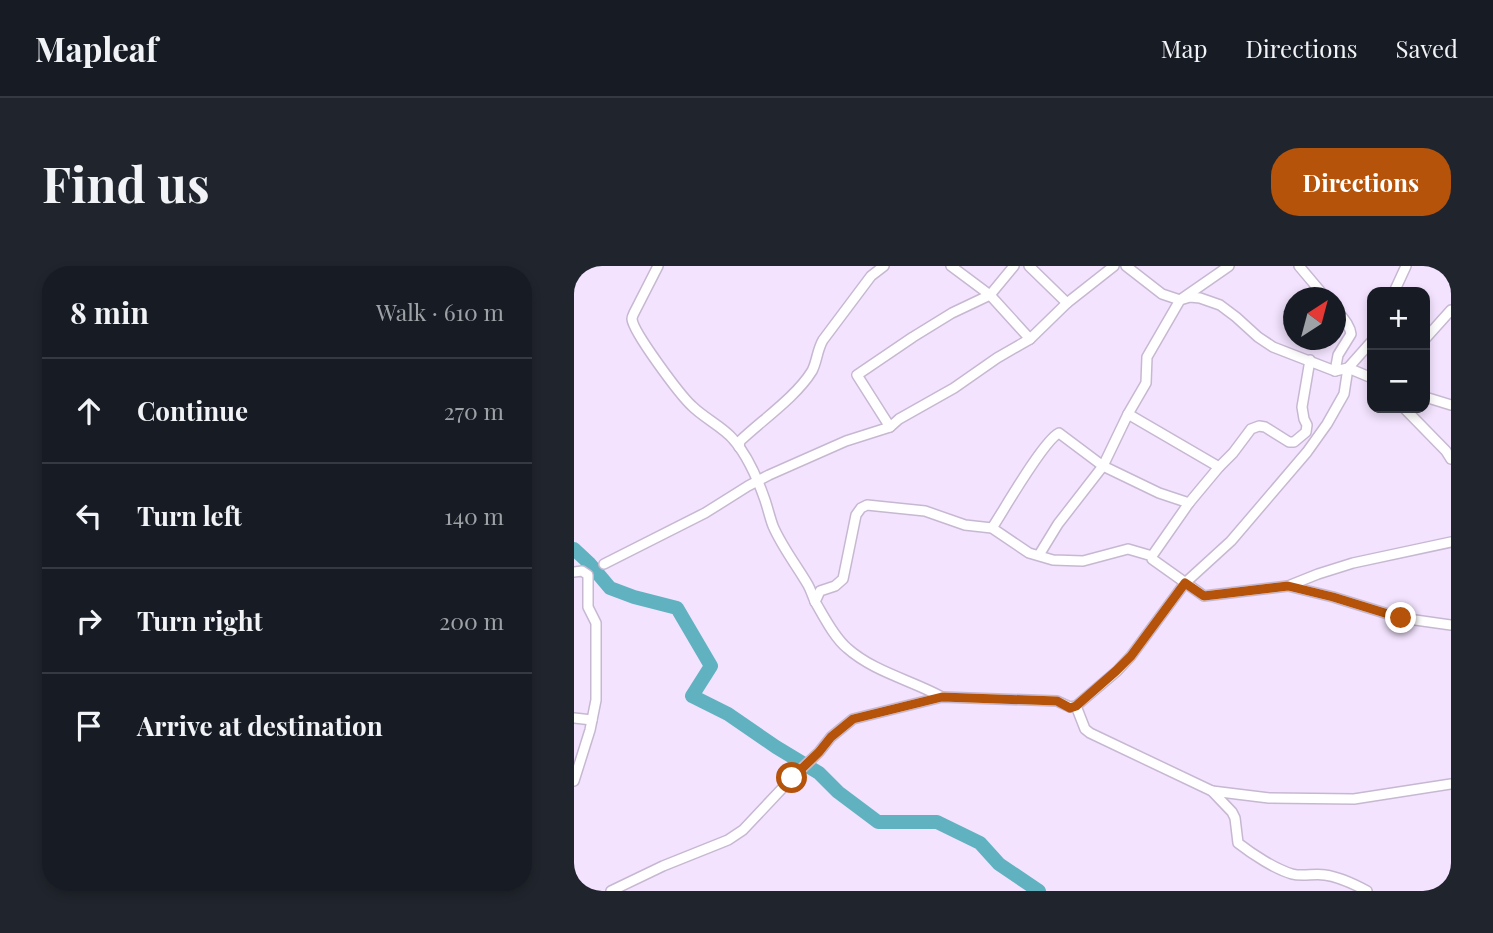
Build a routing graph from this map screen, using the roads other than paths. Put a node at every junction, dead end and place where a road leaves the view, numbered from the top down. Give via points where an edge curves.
1 (658, 266) edge
2 (884, 266) edge
3 (951, 266) edge
4 (1014, 266) edge
5 (1029, 266) edge
6 (1114, 266) edge
7 (1126, 266) edge
8 (1229, 266) edge
9 (1406, 266) edge
10 (1303, 267) edge
11 (1318, 287) edge
12 (1396, 287) edge
13 (990, 295) junction
14 (1180, 300) junction
15 (1067, 303) junction
16 (1451, 310) edge
17 (1346, 323) edge
18 (1430, 333) edge
19 (1030, 339) junction
20 (1346, 342) edge
21 (1341, 350) edge
22 (1367, 350) edge
23 (1310, 360) junction
24 (1348, 368) junction
25 (1335, 371) junction
26 (1367, 376) edge
27 (1430, 399) edge
28 (1451, 405) edge
29 (1409, 413) edge
30 (1128, 414) junction
31 (890, 427) junction
32 (738, 447) junction
33 (1451, 459) edge
34 (1103, 466) junction
35 (1219, 467) junction
36 (758, 480) junction
37 (1189, 503) junction
38 (992, 528) junction
39 (1451, 542) edge
40 (1039, 555) junction
41 (1152, 556) junction
42 (604, 564) dead end
43 (574, 572) edge
44 (1185, 583) junction
45 (1288, 586) junction
46 (815, 603) junction
47 (1451, 625) edge
48 (942, 697) junction
49 (1076, 706) junction
50 (574, 718) edge
51 (592, 720) junction
52 (574, 781) edge
53 (1451, 785) edge
54 (1212, 791) junction
55 (611, 891) edge
56 (1367, 891) edge

1 - 32 street via 634,313 634,324 681,394
2 - 32 street via 871,276 823,340 811,372
3 - 13 street
4 - 13 street
5 - 15 street
6 - 15 street
7 - 14 street via 1163,294
8 - 14 street
9 - 12 street
10 - 11 street
13 - 19 street
13 - 31 street via 952,313 857,375
14 - 23 street via 1200,298 1220,305 1265,342
14 - 30 street via 1147,357 1146,383
15 - 19 street
16 - 18 street
17 - 20 street via 1351,334
19 - 31 street
21 - 25 street
22 - 24 street
23 - 25 street
23 - 35 street via 1303,407 1306,432 1289,442 1265,427 1251,429
24 - 25 street
24 - 26 street
24 - 44 street via 1344,394 1307,452 1231,541
27 - 28 street
29 - 33 street
30 - 34 street
30 - 35 street
31 - 36 street via 846,440
32 - 36 street
34 - 37 street
34 - 38 street via 1056,434
34 - 40 street
35 - 37 street
36 - 42 street via 705,513
36 - 46 street via 772,524
37 - 41 street
38 - 40 street
38 - 46 street via 965,525 925,511 867,505 856,514 843,579 820,591
39 - 45 street via 1353,563
40 - 41 street via 1083,561 1128,549
41 - 44 street
43 - 51 street via 588,575 588,607 596,623
44 - 45 street via 1204,596
44 - 49 street via 1131,656
45 - 47 street via 1401,618
46 - 48 street via 846,648
48 - 49 street via 1038,699
48 - 55 street via 853,719 743,830
49 - 54 street via 1090,733
50 - 51 street
51 - 52 street
53 - 54 street via 1354,799 1269,798
54 - 56 street via 1232,812 1238,843 1246,850 1290,874 1323,874

